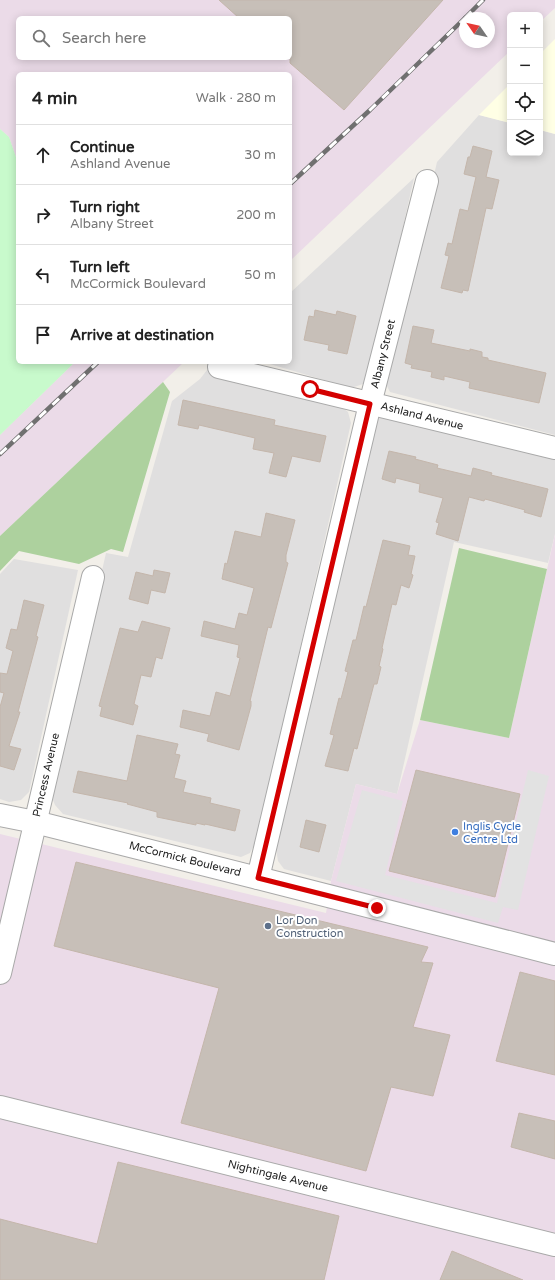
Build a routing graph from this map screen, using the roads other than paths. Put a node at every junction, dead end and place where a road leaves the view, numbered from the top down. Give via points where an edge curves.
1 (427, 181) dead end
2 (219, 367) dead end
3 (370, 404) junction
4 (555, 448) edge
5 (93, 577) dead end
6 (0, 815) edge
7 (35, 822) junction
8 (258, 878) junction
9 (555, 954) edge
10 (0, 973) edge
11 (0, 1107) edge
12 (555, 1246) edge

1 - 3 street, Albany Street
2 - 3 street, Ashland Avenue
3 - 4 street, Ashland Avenue
3 - 8 street, Albany Street
5 - 7 street, Princess Avenue
6 - 7 street, McCormick Boulevard
7 - 8 street, McCormick Boulevard
7 - 10 street, Princess Avenue
8 - 9 street, McCormick Boulevard
11 - 12 street, Nightingale Avenue

